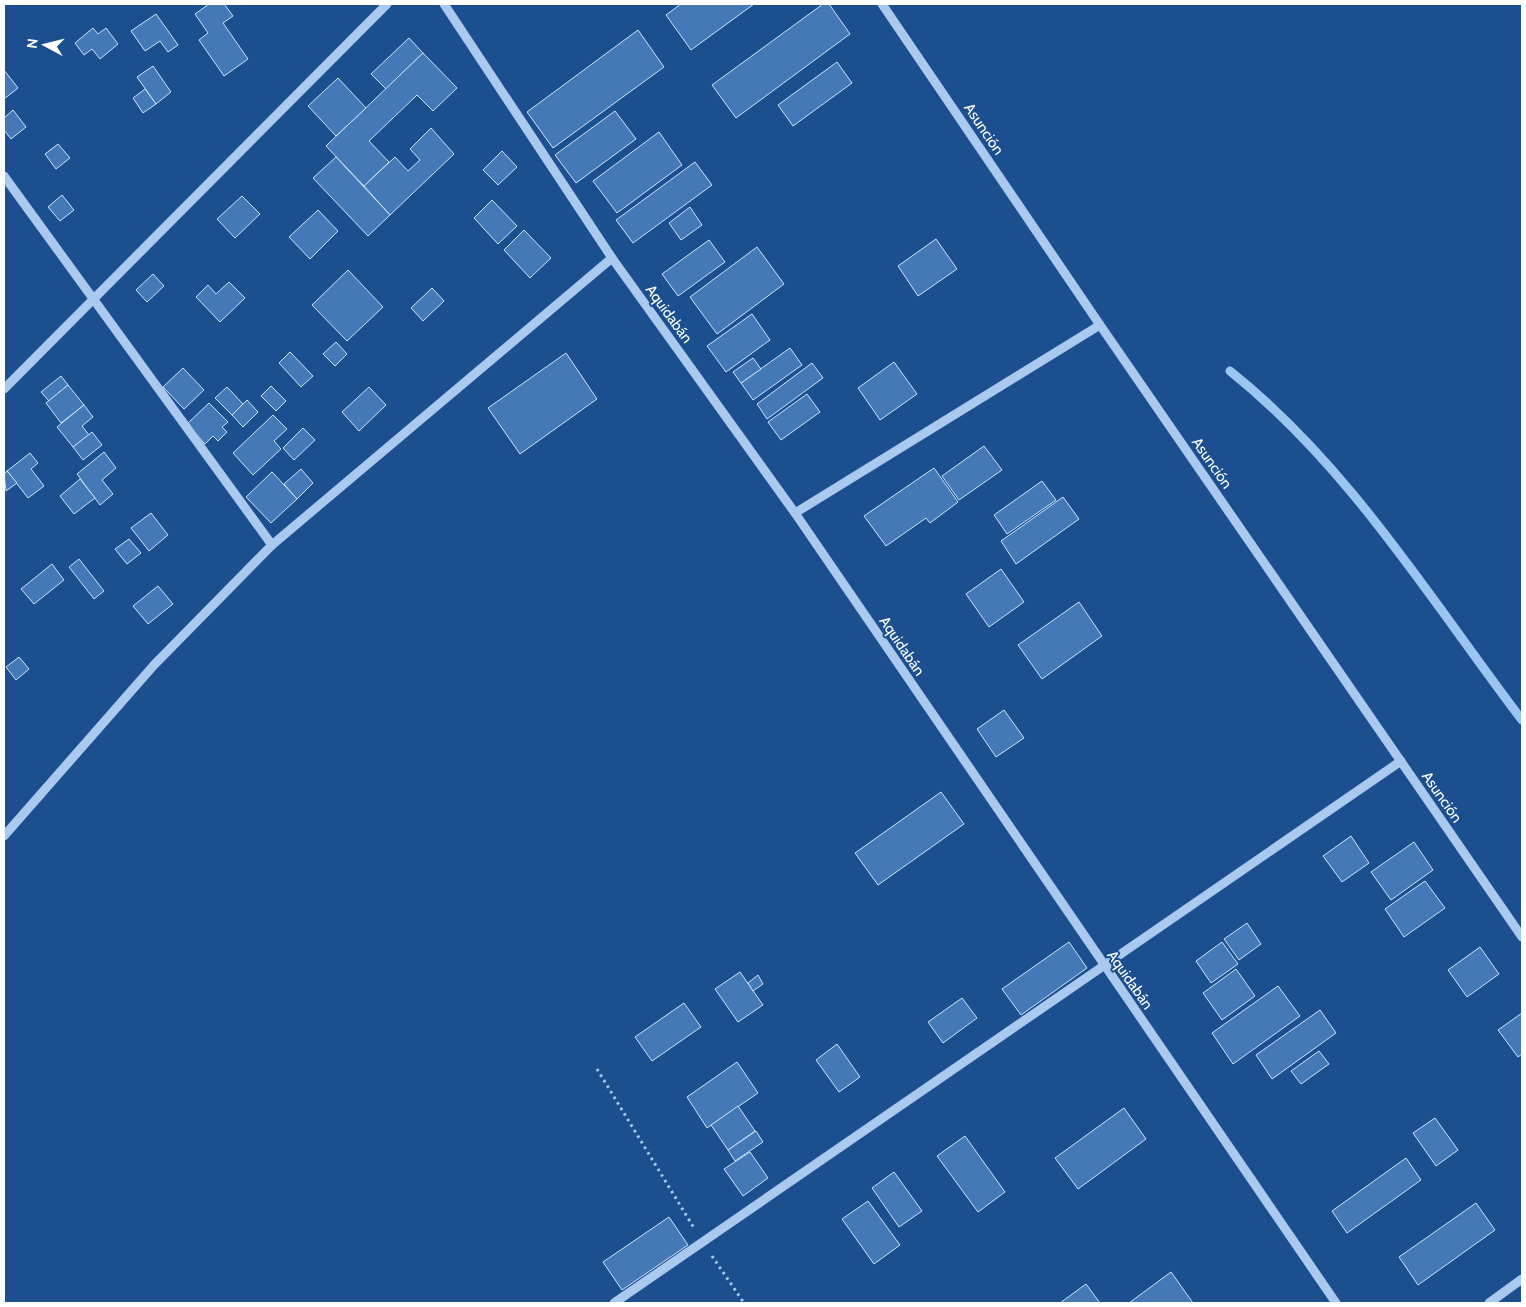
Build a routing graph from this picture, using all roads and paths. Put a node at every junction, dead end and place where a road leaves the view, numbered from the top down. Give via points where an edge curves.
1 (387, 4) edge
2 (444, 4) edge
3 (882, 4) edge
4 (4, 176) edge
5 (612, 258) junction
6 (93, 299) junction
7 (1100, 325) junction
8 (4, 389) edge
9 (795, 513) junction
10 (272, 545) junction
11 (1401, 761) junction
12 (4, 836) edge
13 (1522, 936) edge
14 (1104, 966) junction
15 (597, 1069) dead end
16 (703, 1242) junction
17 (1522, 1279) edge
18 (614, 1303) edge
19 (744, 1303) edge
20 (1336, 1303) edge
21 (1489, 1303) edge

1 - 6 street
2 - 5 street, Aquidabán
3 - 7 street, Asunción
4 - 6 street
5 - 9 street, Aquidabán
5 - 10 street
6 - 8 street
6 - 10 street
7 - 9 street
7 - 11 street, Asunción
9 - 14 street, Aquidabán
10 - 12 street via 154,665
11 - 13 street, Asunción
11 - 14 street
14 - 16 street
14 - 20 street, Aquidabán
15 - 16 path
16 - 18 street
16 - 19 path
17 - 21 street

